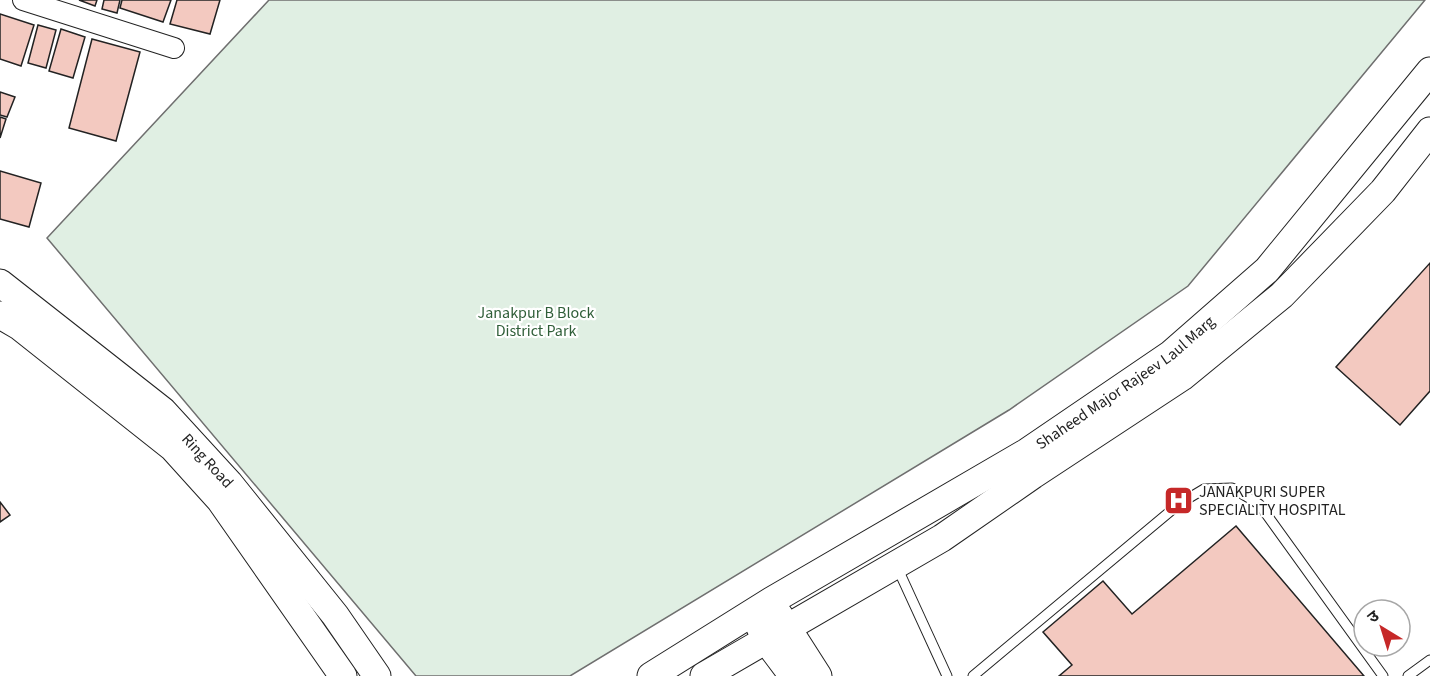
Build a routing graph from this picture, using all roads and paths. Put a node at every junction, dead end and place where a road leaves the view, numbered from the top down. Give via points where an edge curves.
1 (23, 0) edge
2 (174, 48) dead end
3 (1430, 71) edge
4 (1430, 131) edge
5 (1288, 245) junction
6 (1311, 266) junction
7 (0, 283) edge
8 (0, 315) edge
9 (226, 493) junction
10 (896, 564) junction
11 (763, 607) junction
12 (777, 634) junction
13 (1430, 660) edge
14 (343, 676) edge
15 (377, 676) edge
16 (651, 676) edge
17 (704, 676) edge
18 (793, 676) edge
19 (818, 676) edge
20 (947, 676) edge
21 (973, 676) edge
22 (1383, 676) edge
23 (1408, 676) edge

1 - 2 street
3 - 5 street, Shaheed Major Rajeev Laul Marg
4 - 6 street, Shaheed Major Rajeev Laul Marg via 1383,191
5 - 6 street
5 - 11 street, Shaheed Major Rajeev Laul Marg via 1267,270 1171,354 1027,452
6 - 10 street, Shaheed Major Rajeev Laul Marg via 1282,295 1182,377 942,538
7 - 9 street, Ring Road via 163,411
8 - 9 street, Ring Road via 174,448
9 - 14 street, Ring Road
9 - 15 street, Ring Road via 335,615
10 - 12 street, Shaheed Major Rajeev Laul Marg
10 - 20 lane
11 - 12 street
11 - 16 street, Shaheed Major Rajeev Laul Marg
12 - 17 street, Shaheed Major Rajeev Laul Marg
12 - 18 street
12 - 19 street
13 - 23 lane
21 - 22 lane via 1179,504 1204,489 1233,488 1259,504

